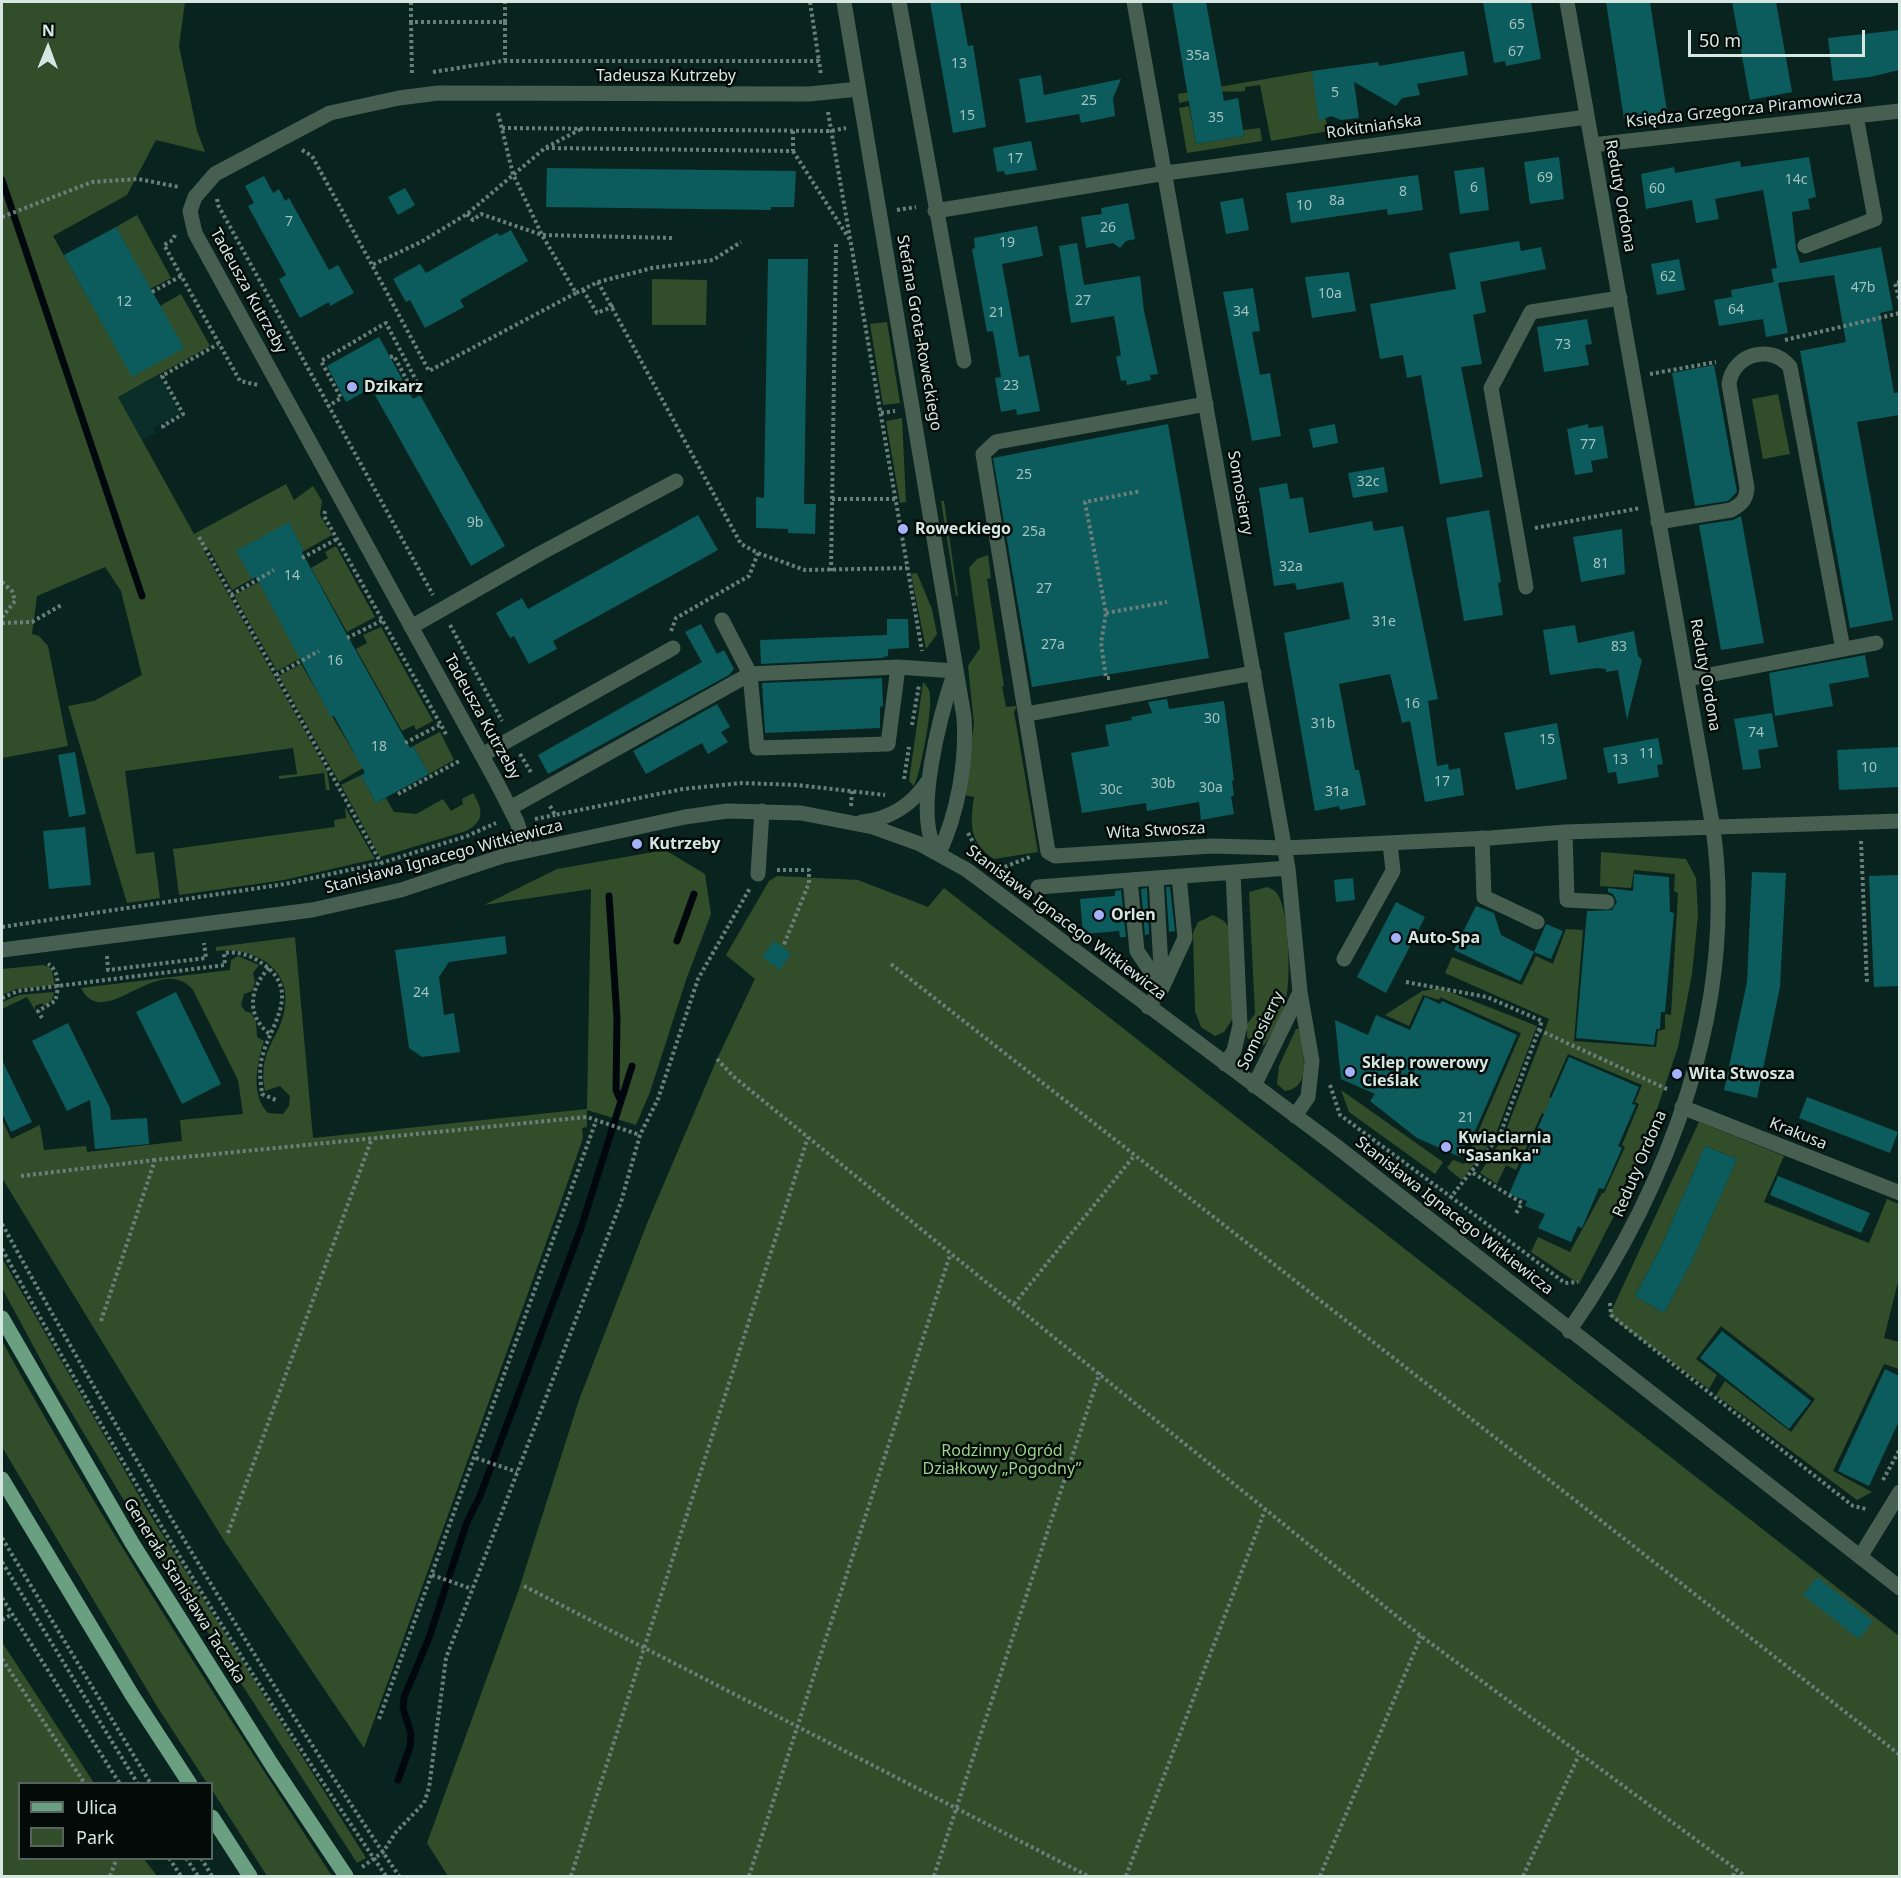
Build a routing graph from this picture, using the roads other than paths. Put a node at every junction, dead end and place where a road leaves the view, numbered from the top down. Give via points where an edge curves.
1 (844, 2) edge
2 (898, 2) edge
3 (1134, 2) edge
4 (1567, 2) edge
5 (859, 89) junction
6 (1899, 111) edge
7 (1856, 116) junction
8 (1587, 117) junction
9 (1592, 145) junction
10 (1166, 173) junction
11 (928, 209) junction
12 (1805, 246) dead end
13 (1620, 298) junction
14 (964, 361) dead end
15 (1206, 404) junction
16 (676, 481) dead end
17 (1651, 521) junction
18 (1526, 587) dead end
19 (722, 620) dead end
20 (411, 627) junction
21 (1875, 643) dead end
22 (673, 648) road end
23 (1843, 649) junction
24 (898, 667) junction
25 (955, 671) junction
26 (1254, 673) junction
27 (750, 674) junction
28 (1688, 679) junction
29 (1027, 714) junction
30 (482, 755) junction
31 (928, 781) junction
32 (510, 808) junction
33 (762, 810) junction
34 (848, 821) junction
35 (1899, 821) edge
36 (1713, 828) junction
37 (1565, 832) junction
38 (1482, 838) junction
39 (1390, 843) junction
40 (1285, 848) junction
41 (526, 850) junction
42 (939, 853) junction
43 (1288, 868) junction
44 (758, 872) road end
45 (1233, 872) junction
46 (1179, 876) junction
47 (1156, 878) junction
48 (1131, 880) junction
49 (1038, 887) dead end
50 (1607, 902) dead end
51 (1537, 922) dead end
52 (2, 950) edge
53 (1344, 959) dead end
54 (1162, 988) junction
55 (1300, 992) junction
56 (1148, 1007) junction
57 (1225, 1064) junction
58 (1254, 1086) junction
59 (1684, 1102) junction
60 (1295, 1116) junction
61 (1899, 1193) edge
62 (2, 1318) edge
63 (1569, 1331) junction
64 (2, 1479) edge
65 (1899, 1492) edge
66 (1860, 1557) junction
67 (1899, 1588) edge
68 (189, 1782) edge
69 (213, 1819) edge
70 (351, 1874) edge
71 (250, 1876) edge

1 - 5 street, Stefana Grota-Roweckiego
2 - 11 street
3 - 10 street, Somosierry
4 - 8 street, Reduty Ordona
5 - 20 street, Tadeusza Kutrzeby via 825,93 420,95 330,114 215,174 203,187 190,211 195,233
5 - 25 street, Stefana Grota-Roweckiego
6 - 7 street, Księdza Grzegorza Piramowicza
7 - 9 street, Księdza Grzegorza Piramowicza
7 - 12 street via 1875,219
8 - 9 street, Reduty Ordona
8 - 10 street, Rokitniańska
9 - 13 street, Reduty Ordona
10 - 11 street
10 - 15 street, Somosierry
11 - 14 street
13 - 17 street, Reduty Ordona via 1634,376
13 - 18 street via 1531,312 1491,388
15 - 26 street, Somosierry
15 - 29 street via 996,442 983,454
16 - 20 street
17 - 23 street via 1731,510 1746,497 1746,475 1729,384 1731,373 1747,358 1776,356 1790,367
17 - 28 street, Reduty Ordona
19 - 27 street
20 - 30 street, Tadeusza Kutrzeby
21 - 23 street
22 - 30 street
23 - 28 street
24 - 25 street
24 - 27 street
24 - 27 street via 888,744 757,748
25 - 31 street, Stefana Grota-Roweckiego
25 - 42 street, Stefana Grota-Roweckiego via 963,708 964,742 952,822
26 - 29 street
26 - 40 street, Somosierry
27 - 32 street
28 - 36 street, Reduty Ordona
29 - 40 street, Wita Stwosza via 1048,852 1055,856 1212,846
30 - 32 street, Tadeusza Kutrzeby
31 - 34 street, Stefana Grota-Roweckiego via 899,810 869,821
31 - 42 street, Stefana Grota-Roweckiego via 929,830
32 - 41 street, Tadeusza Kutrzeby
33 - 34 street, Stanisława Ignacego Witkiewicza
33 - 41 street, Stanisława Ignacego Witkiewicza via 691,816
33 - 44 street
34 - 42 street, Stanisława Ignacego Witkiewicza via 888,831
35 - 36 street, Wita Stwosza
36 - 37 street, Wita Stwosza
36 - 59 street, Reduty Ordona via 1717,896 1714,960 1705,1026
37 - 38 street, Wita Stwosza
37 - 50 street via 1568,906
38 - 39 street, Wita Stwosza
38 - 51 street via 1484,897
39 - 40 street, Wita Stwosza
39 - 53 street via 1393,871
40 - 43 street, Somosierry
41 - 52 street, Stanisława Ignacego Witkiewicza via 359,901
42 - 56 street, Stanisława Ignacego Witkiewicza
43 - 45 street
43 - 55 street, Somosierry
45 - 46 street
45 - 57 street via 1240,1025 1234,1051
46 - 47 street
46 - 54 street via 1185,938
47 - 48 street
47 - 54 street
48 - 49 street
48 - 54 street via 1137,951
54 - 56 street
55 - 58 street, Somosierry
55 - 60 street, Somosierry via 1313,1071 1308,1097
56 - 57 street, Stanisława Ignacego Witkiewicza
57 - 58 street, Stanisława Ignacego Witkiewicza
58 - 60 street, Stanisława Ignacego Witkiewicza
59 - 61 street, Krakusa
59 - 63 street, Reduty Ordona via 1632,1229
60 - 63 street, Stanisława Ignacego Witkiewicza via 1476,1254
62 - 70 main road, Generała Stanisława Taczaka via 132,1543 272,1766
63 - 66 street, Stanisława Ignacego Witkiewicza
64 - 68 main road
65 - 66 street
66 - 67 street, Stanisława Ignacego Witkiewicza
69 - 71 main road

